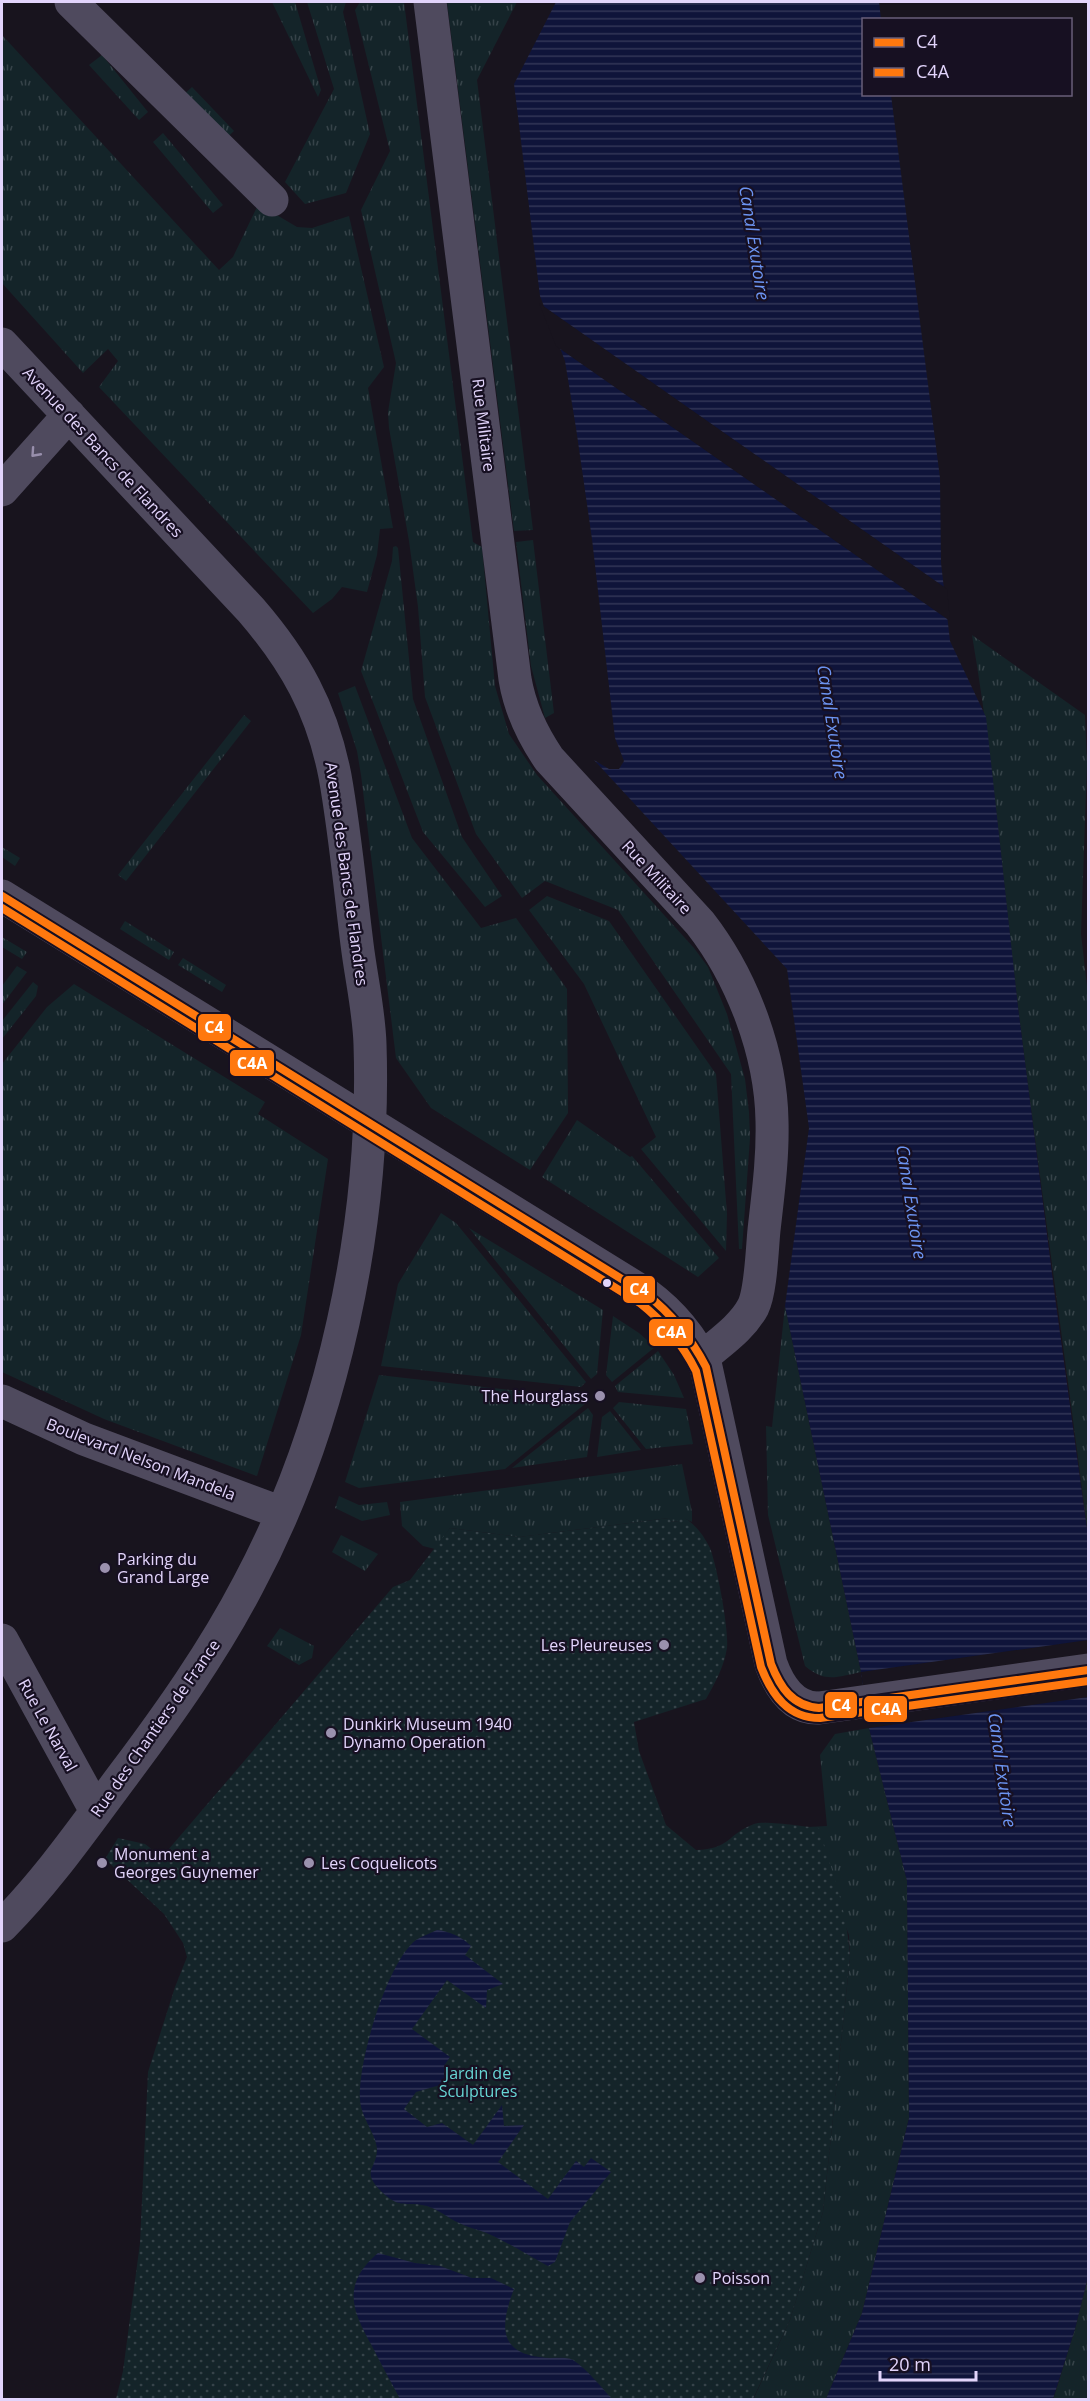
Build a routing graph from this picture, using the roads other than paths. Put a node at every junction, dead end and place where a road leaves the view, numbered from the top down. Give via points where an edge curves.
1 (71, 2) edge
2 (430, 2) edge
3 (272, 200) dead end
4 (2, 344) edge
5 (69, 415) junction
6 (2, 490) edge
7 (2, 896) edge
8 (368, 1124) junction
9 (702, 1358) junction
10 (2, 1401) edge
11 (282, 1513) junction
12 (2, 1640) edge
13 (1089, 1670) edge
14 (96, 1811) junction
15 (2, 1926) edge

1 - 3 street
2 - 9 street, Rue Militaire via 520,704 549,759 718,947 752,1021 767,1079 772,1154 754,1305 739,1326
4 - 5 street, Avenue des Bancs de Flandres
5 -> 6 street
5 - 8 street, Avenue des Bancs de Flandres via 266,628 294,666 319,716 339,798 370,1038
7 - 8 street
8 - 9 street via 646,1294 675,1318
8 - 11 street, Avenue des Bancs de Flandres via 350,1286 334,1359 306,1452
9 - 13 street via 771,1664 781,1685 799,1704 828,1707
10 - 11 street, Boulevard Nelson Mandela via 84,1439
11 - 14 street, Rue des Chantiers de France via 252,1579 211,1650
12 - 14 street, Rue Le Narval
14 - 15 street, Rue des Chantiers de France

